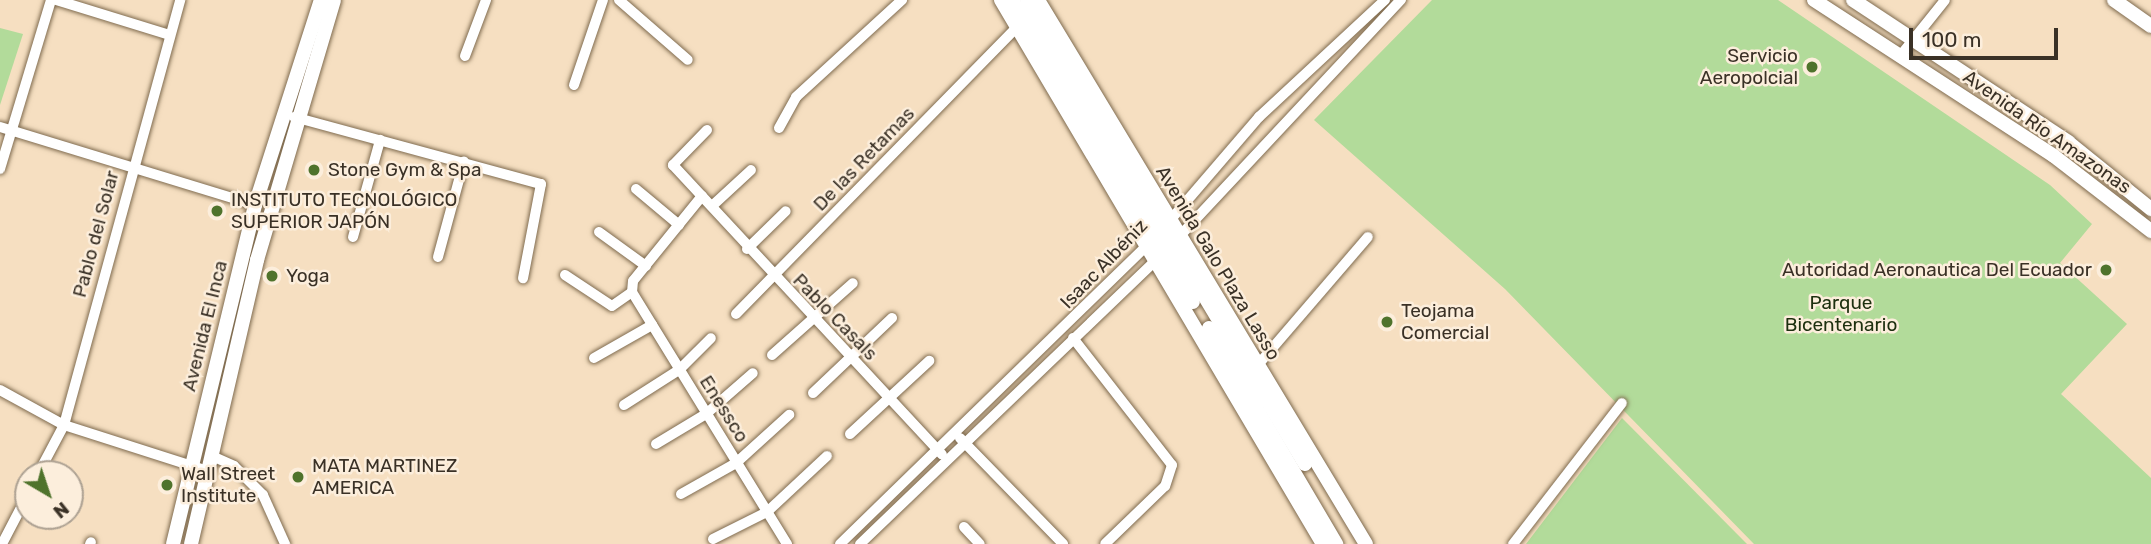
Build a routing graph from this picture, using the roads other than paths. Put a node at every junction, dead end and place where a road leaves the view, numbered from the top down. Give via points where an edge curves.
1 (54, 0) edge
2 (180, 0) edge
3 (321, 0) edge
4 (334, 0) edge
5 (486, 0) edge
6 (603, 0) edge
7 (619, 0) edge
8 (902, 0) edge
9 (1001, 0) edge
10 (1013, 0) edge
11 (1027, 0) edge
12 (1038, 0) edge
13 (1385, 0) edge
14 (1401, 0) edge
15 (1814, 0) edge
16 (1853, 0) edge
17 (1945, 0) edge
18 (2114, 0) edge
19 (2151, 26) edge
20 (1017, 27) junction
21 (1361, 33) junction
22 (170, 35) junction
23 (1913, 40) junction
24 (465, 55) dead end
25 (1901, 55) junction
26 (688, 61) dead end
27 (574, 85) dead end
28 (291, 116) junction
29 (779, 128) dead end
30 (5, 129) edge
31 (707, 130) dead end
32 (380, 140) junction
33 (464, 161) junction
34 (132, 168) junction
35 (0, 169) edge
36 (751, 170) dead end
37 (2123, 187) junction
38 (636, 189) dead end
39 (702, 196) junction
40 (2114, 201) junction
41 (255, 205) junction
42 (712, 206) junction
43 (2151, 209) edge
44 (786, 211) dead end
45 (679, 225) junction
46 (2151, 231) edge
47 (600, 232) dead end
48 (1158, 234) junction
49 (353, 237) dead end
50 (1368, 237) dead end
51 (747, 249) junction
52 (1167, 249) junction
53 (438, 257) dead end
54 (646, 266) junction
55 (565, 275) dead end
56 (523, 278) dead end
57 (772, 278) junction
58 (853, 283) dead end
59 (632, 292) junction
60 (736, 314) dead end
61 (892, 318) dead end
62 (813, 319) junction
63 (652, 325) junction
64 (711, 338) dead end
65 (1073, 338) junction
66 (772, 355) dead end
67 (849, 357) junction
68 (594, 358) dead end
69 (929, 361) dead end
70 (1257, 366) junction
71 (678, 370) junction
72 (753, 373) dead end
73 (0, 390) edge
74 (813, 393) dead end
75 (888, 397) junction
76 (1622, 403) dead end
77 (624, 405) dead end
78 (706, 414) junction
79 (789, 415) dead end
80 (64, 425) junction
81 (956, 433) junction
82 (850, 434) dead end
83 (964, 442) junction
84 (656, 444) dead end
85 (938, 450) junction
86 (212, 456) junction
87 (827, 456) dead end
88 (947, 458) junction
89 (45, 460) edge
90 (736, 463) junction
91 (192, 466) junction
92 (208, 471) junction
93 (681, 494) dead end
94 (767, 512) junction
95 (14, 521) edge
96 (964, 527) dead end
97 (713, 539) dead end
98 (2, 544) edge
99 (173, 544) edge
100 (191, 544) edge
101 (285, 544) edge
102 (787, 544) edge
103 (840, 544) edge
104 (860, 544) edge
105 (980, 544) edge
106 (1063, 544) edge
107 (1105, 544) edge
108 (1323, 544) edge
109 (1336, 544) edge
110 (1354, 544) edge
111 (1366, 544) edge
112 (1513, 544) edge

1 - 22 street
1 - 30 street
2 - 22 street, Pablo del Solar
3 - 28 main road, Avenida El Inca
4 - 28 main road, Avenida El Inca
5 - 24 street
6 - 27 street
7 - 26 street
8 - 29 street via 796,97
9 - 20 main road, Avenida Galo Plaza Lasso
10 - 48 main road, Avenida Galo Plaza Lasso
11 - 48 main road, Avenida Galo Plaza Lasso
12 - 48 main road, Avenida Galo Plaza Lasso
13 - 21 street, Isaac Albéniz
14 - 21 street, Isaac Albéniz
15 - 25 main road, Avenida Río Amazonas
16 - 23 main road, Avenida Río Amazonas
17 - 23 street
18 - 19 main road
20 - 48 main road, Avenida Galo Plaza Lasso
20 - 57 street, De las Retamas
21 - 48 street, Isaac Albéniz via 1259,117
21 - 52 street, Isaac Albéniz
22 - 34 street, Pablo del Solar
23 - 25 street
23 - 37 main road, Avenida Río Amazonas via 2068,142
25 - 40 main road, Avenida Río Amazonas
28 - 32 street
28 - 41 main road, Avenida El Inca
28 - 86 main road, Avenida El Inca
30 - 34 street
30 - 35 street
31 - 39 street, Pablo Casals via 672,162
32 - 33 street
32 - 49 street
33 - 53 street
33 - 56 street via 543,187
34 - 41 street
34 - 80 street, Pablo del Solar
36 - 42 street
37 - 40 main road
37 - 43 main road, Avenida Río Amazonas
38 - 45 street
39 - 42 street, Pablo Casals
39 - 45 street
40 - 46 main road, Avenida Río Amazonas
41 - 91 main road, Avenida El Inca
42 - 51 street, Pablo Casals
44 - 51 street
45 - 54 street
47 - 54 street
48 - 52 main road, Avenida Galo Plaza Lasso
48 - 52 main road, Avenida Galo Plaza Lasso
48 - 81 street, Isaac Albéniz
50 - 70 street
51 - 57 street, Pablo Casals
52 - 65 street, Isaac Albéniz
52 - 70 main road, Avenida Galo Plaza Lasso
52 - 108 main road, Avenida Galo Plaza Lasso
52 - 109 main road, Avenida Galo Plaza Lasso
52 - 110 main road, Avenida Galo Plaza Lasso
54 - 59 street
55 - 59 street via 612,306
57 - 60 street, De las Retamas
57 - 62 street, Pablo Casals
58 - 62 street
59 - 63 street, Enessco
61 - 67 street
62 - 66 street
62 - 67 street, Pablo Casals
63 - 68 street
63 - 71 street, Enessco
64 - 71 street
65 - 83 street, Isaac Albéniz
65 - 107 street via 1172,465 1165,486
67 - 74 street
67 - 75 street, Pablo Casals
69 - 75 street
70 - 111 main road, Avenida Galo Plaza Lasso
71 - 77 street
71 - 78 street, Enessco
72 - 78 street
73 - 80 street
75 - 82 street
75 - 85 street, Pablo Casals
76 - 112 street
78 - 84 street
78 - 90 street, Enessco
79 - 90 street
80 - 89 street, Pablo del Solar
80 - 91 street
81 - 83 street
81 - 85 street, Isaac Albéniz
83 - 88 street, Isaac Albéniz
83 - 106 street
85 - 88 street, Pablo Casals
85 - 103 street, Isaac Albéniz
86 - 92 main road, Avenida El Inca
86 - 101 street via 234,466 263,495
87 - 94 street
88 - 104 street, Isaac Albéniz
90 - 93 street
90 - 94 street, Enessco
91 - 92 street
91 - 99 main road, Avenida El Inca
92 - 100 main road, Avenida El Inca
94 - 97 street
94 - 102 street, Enessco
95 - 98 street
96 - 105 street

